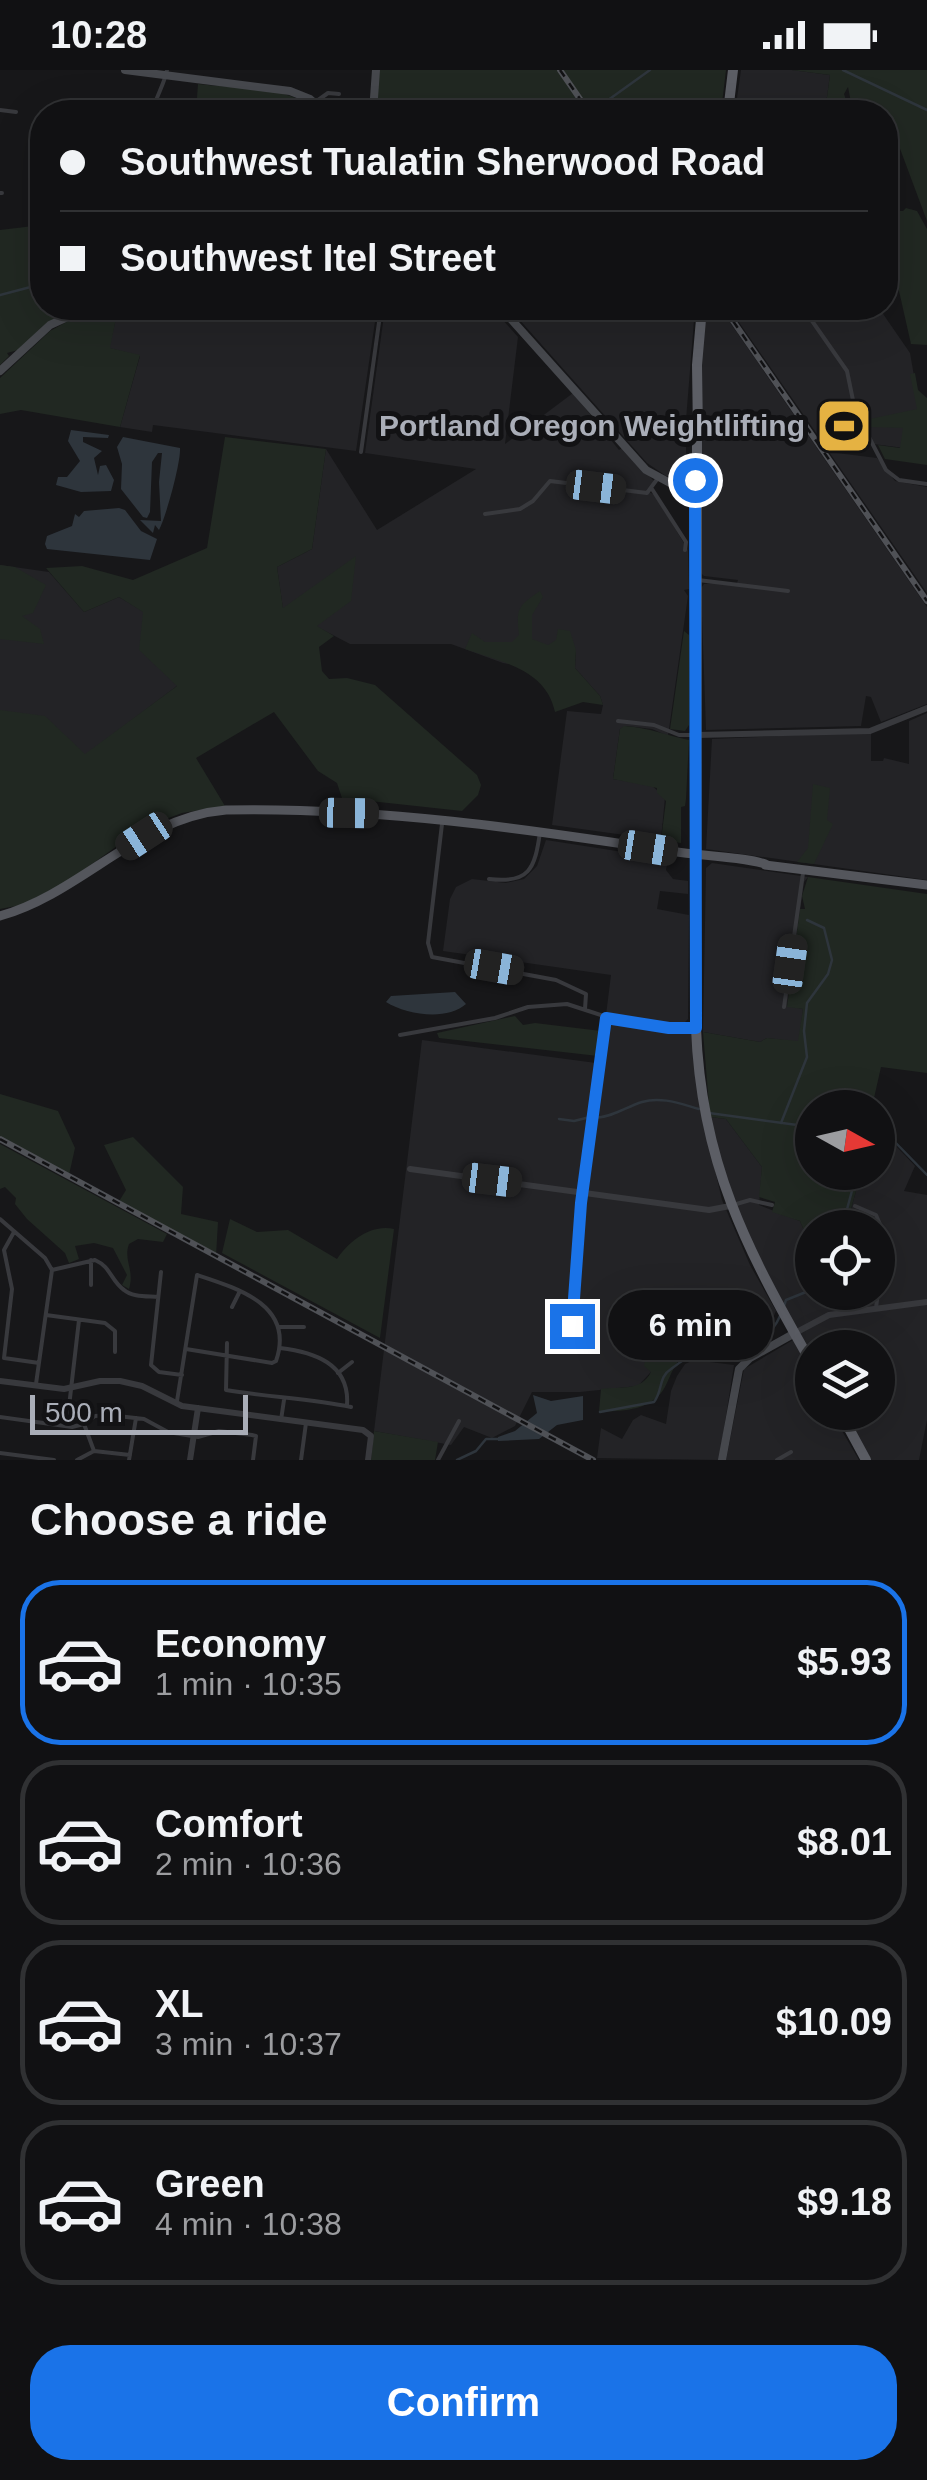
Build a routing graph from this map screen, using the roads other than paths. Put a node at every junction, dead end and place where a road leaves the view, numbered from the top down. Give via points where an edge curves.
1 (125, 70) edge
2 (376, 70) edge
3 (732, 70) edge
4 (166, 73) edge
5 (339, 94) dead end
6 (156, 100) edge
7 (309, 100) edge
8 (317, 100) edge
9 (372, 100) edge
10 (729, 100) edge
11 (0, 110) edge
12 (16, 112) dead end
13 (61, 320) edge
14 (379, 320) edge
15 (512, 320) edge
16 (701, 320) edge
17 (811, 320) edge
18 (0, 371) edge
19 (360, 452) dead end
20 (658, 478) junction
21 (927, 484) edge
22 (696, 485) junction
23 (652, 489) junction
24 (485, 514) dead end
25 (685, 550) dead end
26 (696, 580) junction
27 (788, 590) dead end
28 (927, 708) edge
29 (618, 721) dead end
30 (696, 736) junction
31 (443, 818) junction
32 (540, 832) junction
33 (696, 855) junction
34 (804, 870) junction
35 (489, 878) dead end
36 (927, 887) edge
37 (0, 916) edge
38 (784, 1007) dead end
39 (585, 1009) junction
40 (606, 1018) junction
41 (696, 1028) junction
42 (400, 1036) dead end
43 (410, 1169) dead end
44 (582, 1193) junction
45 (730, 1206) junction
46 (772, 1206) dead end
47 (855, 1206) dead end
48 (869, 1210) edge
49 (0, 1219) edge
50 (14, 1232) junction
51 (91, 1260) junction
52 (52, 1270) junction
53 (161, 1272) dead end
54 (90, 1285) dead end
55 (240, 1293) junction
56 (158, 1296) junction
57 (927, 1302) edge
58 (895, 1306) edge
59 (232, 1307) dead end
60 (860, 1310) edge
61 (46, 1314) junction
62 (79, 1320) junction
63 (572, 1326) dead end
64 (279, 1327) junction
65 (304, 1327) dead end
66 (794, 1333) junction
67 (227, 1342) dead end
68 (280, 1348) junction
69 (186, 1349) junction
70 (115, 1352) dead end
71 (227, 1354) junction
72 (352, 1362) dead end
73 (39, 1364) junction
74 (338, 1373) junction
75 (182, 1375) junction
76 (0, 1381) edge
77 (36, 1386) junction
78 (72, 1388) junction
79 (284, 1399) junction
80 (176, 1404) junction
81 (198, 1408) junction
82 (0, 1417) edge
83 (136, 1418) junction
84 (281, 1420) junction
85 (459, 1421) dead end
86 (306, 1422) junction
87 (84, 1424) junction
88 (66, 1426) junction
89 (850, 1430) edge
90 (194, 1436) junction
91 (94, 1452) junction
92 (791, 1452) dead end
93 (0, 1453) edge
94 (130, 1458) edge
95 (54, 1460) edge
96 (77, 1460) edge
97 (190, 1460) edge
98 (253, 1460) edge
99 (301, 1460) edge
100 (368, 1460) edge
101 (438, 1460) edge
102 (722, 1460) edge
103 (777, 1460) edge
104 (866, 1460) edge

1 - 4 main road
2 - 9 main road
3 - 10 highway
4 - 6 street
4 - 7 main road via 284,90
5 - 8 street
11 - 12 street
13 - 18 main road
14 - 19 street
15 - 20 main road
16 - 22 highway
17 - 21 street via 847,371 855,410 886,470 899,480
20 - 22 main road
20 - 23 street
22 - 26 highway
23 - 24 street via 550,481 522,508
23 - 25 street
26 - 27 street
26 - 30 highway
28 - 30 street via 870,730
29 - 30 street
30 - 33 highway
31 - 32 main road
31 - 37 main road via 232,810 192,815 150,832 50,896
31 - 39 street via 432,957 556,980 586,994
32 - 33 main road
32 - 35 street via 526,874
33 - 34 main road
33 - 41 highway
34 - 36 main road
34 - 38 street
39 - 40 street
39 - 42 street via 536,1006
40 - 41 street
40 - 44 street
41 - 45 highway via 706,1120
43 - 44 street
44 - 45 street via 716,1211
44 - 63 street
45 - 46 street via 750,1200
45 - 66 highway
47 - 48 street
49 - 50 street
50 - 52 street
50 - 73 street via 4,1250 12,1290 4,1358
51 - 52 street
51 - 54 street
51 - 56 street via 109,1268 122,1290
52 - 61 street
53 - 56 street
55 - 59 street
55 - 64 street via 268,1308
55 - 69 street via 197,1275
56 - 75 street via 150,1361 154,1370
57 - 58 street
60 - 66 street via 829,1314
61 - 62 street
61 - 73 street
62 - 70 street via 111,1326
62 - 78 street
64 - 65 street
64 - 68 street
66 - 102 main road via 740,1368
67 - 71 street
68 - 71 street via 272,1363
68 - 74 street via 311,1352
69 - 71 street
69 - 75 street
71 - 79 street via 226,1390
72 - 74 street
73 - 77 street
74 - 79 street via 349,1406
75 - 80 street
76 - 77 street
77 - 78 street
78 - 80 street via 127,1382
78 - 88 street
79 - 84 street
80 - 81 street
81 - 84 street
81 - 90 street
82 - 88 street
83 - 87 street via 101,1414
83 - 90 street
83 - 94 street
84 - 86 street
85 - 101 street
86 - 99 street
86 - 100 street via 368,1432
87 - 88 street
87 - 91 street
89 - 104 highway
90 - 97 street
90 - 98 street via 256,1436
91 - 94 street
91 - 96 street
92 - 103 street
93 - 95 street

